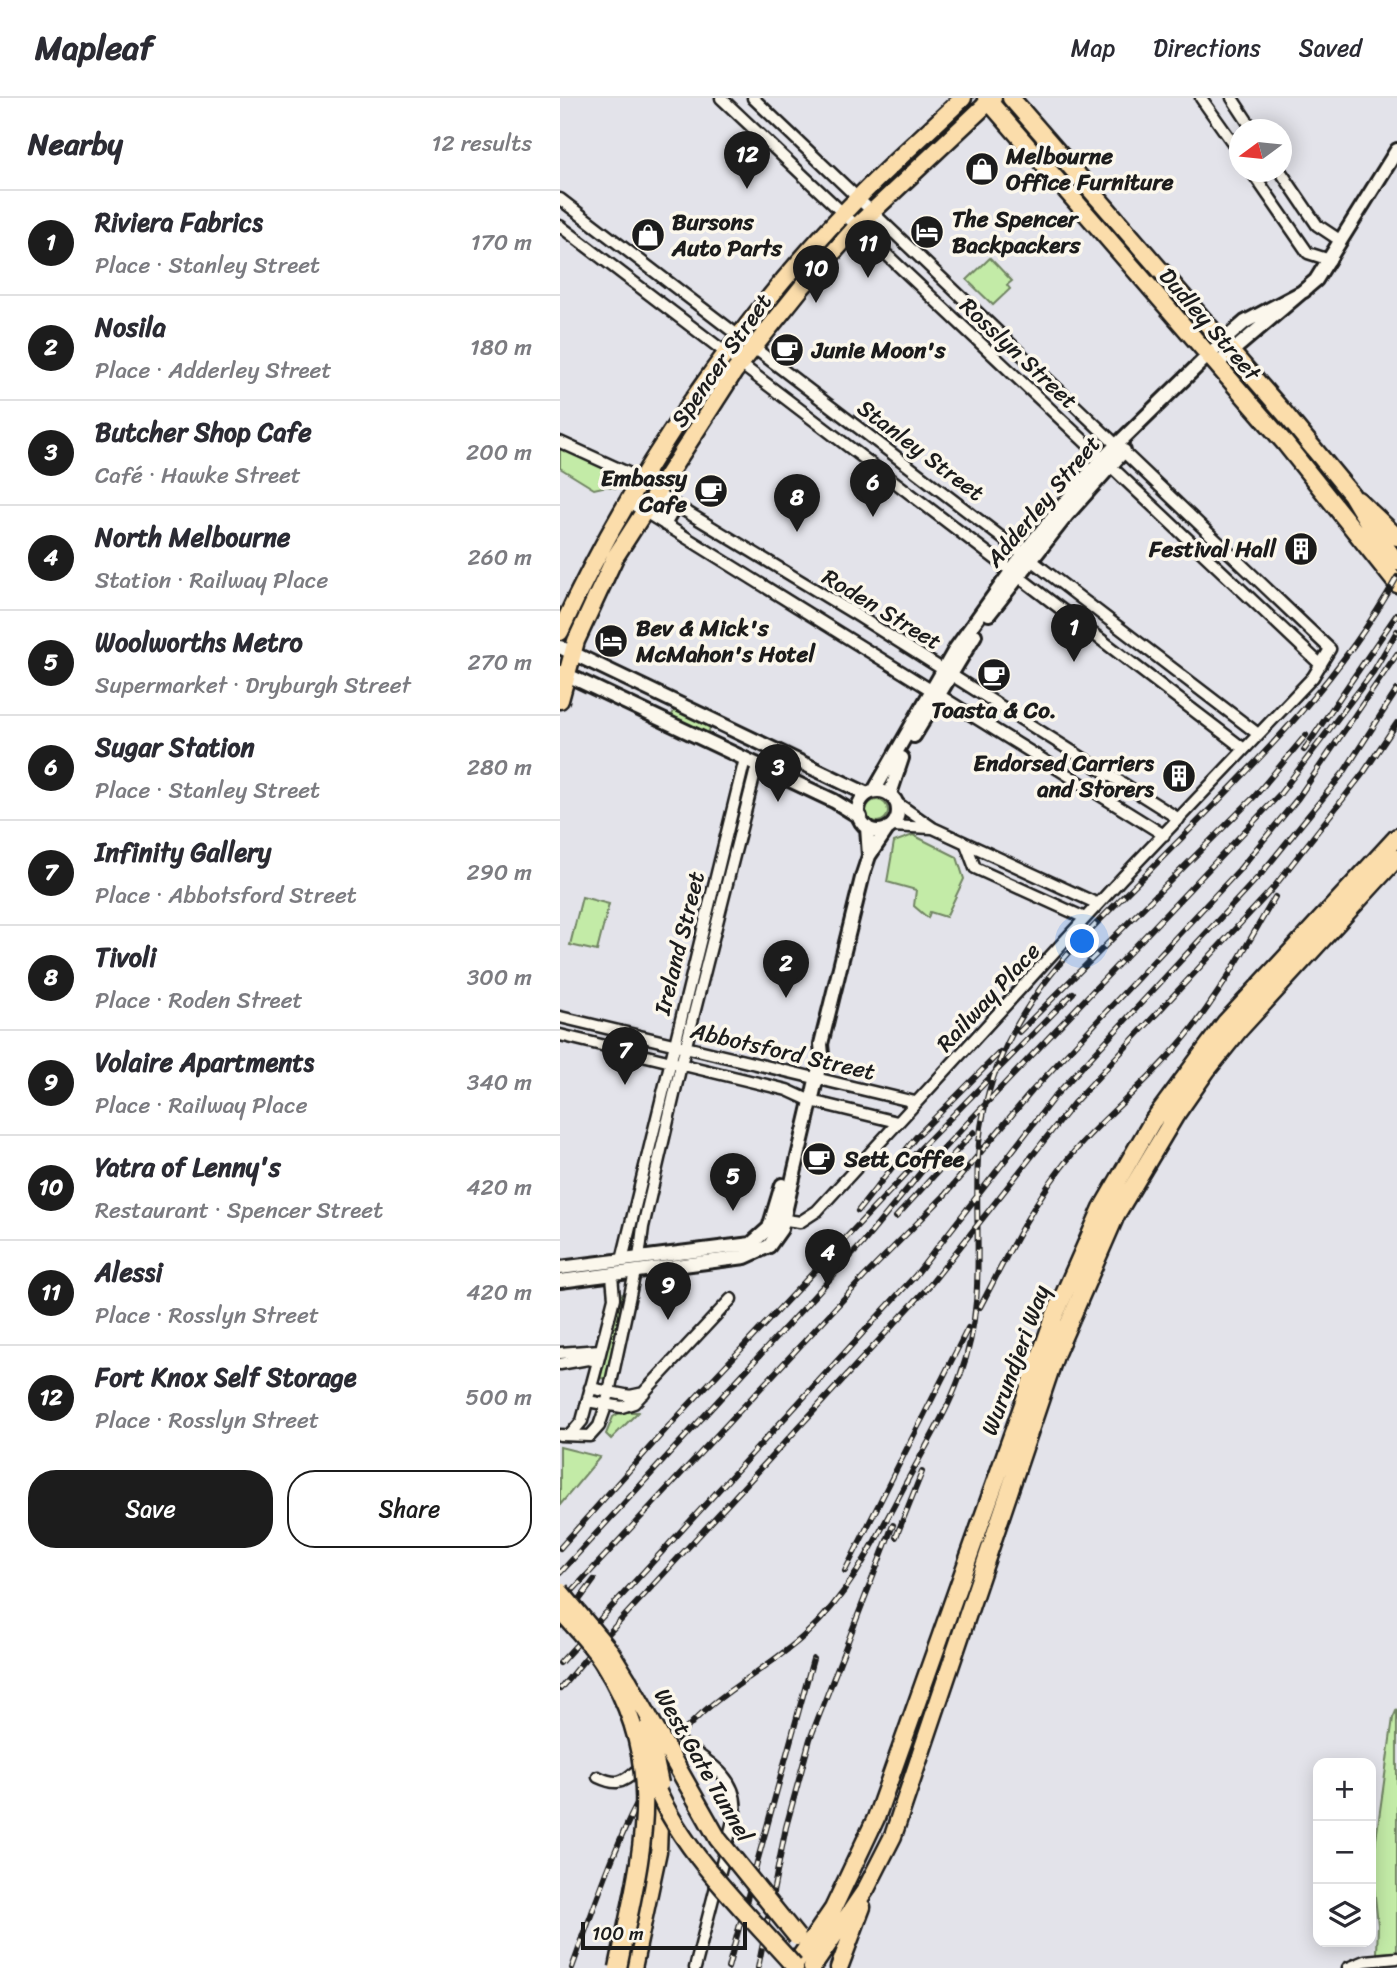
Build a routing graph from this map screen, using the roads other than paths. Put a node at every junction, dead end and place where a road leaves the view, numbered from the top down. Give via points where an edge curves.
1 (722, 98) edge
2 (753, 98) edge
3 (963, 98) edge
4 (1011, 98) edge
5 (1201, 98) edge
6 (1232, 98) edge
7 (989, 99) edge
8 (1246, 119) edge
9 (928, 132) junction
10 (1229, 137) edge
11 (944, 147) junction
12 (1397, 150) edge
13 (1259, 182) edge
14 (1288, 182) edge
15 (859, 197) junction
16 (560, 199) edge
17 (872, 211) junction
18 (844, 213) junction
19 (560, 226) edge
20 (857, 226) junction
21 (1341, 241) junction
22 (1330, 260) junction
23 (788, 276) junction
24 (802, 287) junction
25 (740, 336) junction
26 (753, 347) junction
27 (1227, 347) junction
28 (728, 352) junction
29 (1211, 360) junction
30 (741, 363) junction
31 (689, 410) junction
32 (705, 420) junction
33 (560, 442) edge
34 (1121, 447) junction
35 (1107, 462) junction
36 (642, 481) junction
37 (655, 492) junction
38 (1351, 494) junction
39 (676, 506) junction
40 (636, 507) junction
41 (665, 525) junction
42 (1397, 537) edge
43 (1028, 556) junction
44 (1397, 562) edge
45 (1015, 573) junction
46 (1397, 584) edge
47 (560, 632) edge
48 (566, 650) edge
49 (1331, 650) joint
50 (1321, 665) junction
51 (947, 671) junction
52 (563, 674) edge
53 (639, 685) junction
54 (934, 692) junction
55 (560, 700) edge
56 (630, 705) junction
57 (1258, 734) junction
58 (755, 741) junction
59 (1244, 749) junction
60 (751, 762) junction
61 (871, 793) junction
62 (893, 799) junction
63 (1179, 819) junction
64 (863, 822) junction
65 (890, 827) junction
66 (933, 828) junction
67 (1164, 835) junction
68 (1397, 837) edge
69 (966, 844) junction
70 (869, 856) junction
71 (1397, 858) edge
72 (1098, 904) junction
73 (1085, 918) junction
74 (560, 1017) edge
75 (560, 1035) edge
76 (674, 1046) junction
77 (685, 1049) junction
78 (670, 1062) junction
79 (681, 1065) junction
80 (812, 1078) junction
81 (807, 1100) junction
82 (915, 1102) junction
83 (897, 1122) junction
84 (778, 1219) junction
85 (639, 1258) junction
86 (687, 1258) junction
87 (622, 1260) junction
88 (560, 1268) edge
89 (635, 1272) junction
90 (612, 1276) junction
91 (560, 1281) edge
92 (731, 1299) dead end
93 (560, 1353) edge
94 (599, 1355) junction
95 (560, 1364) edge
96 (590, 1388) junction
97 (609, 1392) junction
98 (644, 1392) junction
99 (587, 1401) junction
100 (606, 1406) junction
101 (565, 1435) edge
102 (560, 1591) edge
103 (560, 1610) edge
104 (628, 1680) junction
105 (665, 1737) dead end
106 (640, 1745) junction
107 (636, 1771) dead end
108 (598, 1777) dead end
109 (660, 1798) junction
110 (873, 1878) junction
111 (1397, 1958) edge
112 (815, 1961) edge
113 (794, 1967) edge
114 (618, 1968) edge
115 (633, 1968) edge
116 (695, 1968) edge
117 (839, 1968) edge
118 (1350, 1968) edge

1 - 18 street, Rosslyn Street
2 - 15 street, Rosslyn Street
3 - 9 main road, Spencer Street
4 - 27 main road, Dudley Street
5 - 10 street
6 - 8 street
7 - 11 main road, Spencer Street
7 - 29 main road, Dudley Street
9 - 11 main road
9 - 15 main road, Spencer Street
11 - 17 main road, Spencer Street
12 - 21 street, Adderley Street
13 - 22 street via 1308,253
14 - 21 street via 1317,225
15 - 17 street, Rosslyn Street
15 - 18 main road, Spencer Street
16 - 25 street, Stanley Street
17 - 20 main road, Spencer Street
17 - 34 street, Rosslyn Street
18 - 20 street, Rosslyn Street
18 - 23 main road, Spencer Street
19 - 28 street, Stanley Street
20 - 24 main road, Spencer Street
20 - 35 street, Rosslyn Street
21 - 22 street, Adderley Street
22 - 27 street, Adderley Street via 1304,291 1245,322
23 - 24 main road
23 - 25 main road, Spencer Street
24 - 26 main road, Spencer Street
25 - 26 street, Stanley Street
25 - 28 main road, Spencer Street
26 - 30 main road, Spencer Street
26 - 43 street, Stanley Street
27 - 29 street, Adderley Street
27 - 38 main road, Dudley Street
28 - 30 street, Stanley Street
28 - 31 main road, Spencer Street
29 - 34 street, Adderley Street
29 - 46 main road, Dudley Street via 1284,442
30 - 32 main road, Spencer Street
30 - 45 street, Stanley Street
31 - 32 main road
31 - 36 main road, Spencer Street
32 - 37 main road, Spencer Street
33 - 36 street, Roden Street
34 - 35 street, Adderley Street
34 - 49 street, Rosslyn Street
35 - 43 street, Adderley Street
35 - 50 street, Rosslyn Street
36 - 37 street, Roden Street
36 - 40 main road, Spencer Street
37 - 39 street, Roden Street
37 - 40 main road, Spencer Street
38 - 42 main road
38 - 44 main road, Dudley Street
39 - 41 street
39 - 51 street, Roden Street
40 - 41 street, Roden Street
40 - 47 main road, Spencer Street via 588,571
40 - 48 main road, Spencer Street
41 - 54 street, Roden Street
43 - 45 street, Adderley Street
43 - 57 street, Stanley Street
45 - 51 street, Adderley Street
45 - 59 street, Stanley Street
48 - 52 main road, Spencer Street
48 - 53 street
49 - 50 street, Railway Place
50 - 57 street, Railway Place
51 - 54 street, Adderley Street
51 - 63 street, Roden Street
52 - 55 main road, Spencer Street
52 - 56 street
53 - 56 street
53 - 58 street
54 - 61 street, Adderley Street
54 - 62 street, Adderley Street via 903,757
54 - 67 street, Roden Street
56 - 60 street
57 - 59 street, Railway Place
58 - 60 street
58 - 61 street
59 - 63 street, Railway Place
60 - 64 street via 834,801
60 - 76 street, Ireland Street
60 - 77 street, Ireland Street
61 - 62 street
61 - 64 street via 860,804
62 - 65 street via 897,818
62 - 66 street
63 - 67 street, Railway Place
64 - 65 street via 877,831
64 - 70 street
65 - 66 street
65 - 70 street
66 - 69 street
67 - 72 street, Railway Place
68 - 112 main road, Wurundjeri Way via 1204,1049 1152,1122 1102,1208 1049,1329 876,1818
69 - 72 street
69 - 73 street via 978,869
70 - 80 street via 821,1044 814,1055
71 - 110 main road, Wurundjeri Way via 1239,1030 1175,1115 1116,1215 1056,1353 908,1798
72 - 73 street, Railway Place
73 - 82 street, Railway Place
74 - 76 street, Abbotsford Street
75 - 78 street, Abbotsford Street
76 - 77 street, Abbotsford Street
76 - 78 street, Ireland Street
77 - 79 street, Ireland Street
77 - 80 street, Abbotsford Street
78 - 79 street, Abbotsford Street
78 - 87 street, Ireland Street
79 - 81 street, Abbotsford Street via 787,1090
79 - 85 street, Ireland Street
80 - 81 street
80 - 82 street, Abbotsford Street
81 - 83 street, Abbotsford Street
81 - 84 street
82 - 83 street, Railway Place
83 - 84 street, Railway Place via 811,1217 800,1222
84 - 86 street via 769,1238
85 - 86 street
85 - 87 street
86 - 89 street
87 - 88 street
89 - 90 street
89 - 97 street
90 - 91 street
90 - 94 street via 614,1298
92 - 98 street
93 - 94 street
94 - 95 street
94 - 96 street
96 - 97 street
96 - 99 street
97 - 98 street via 631,1396
97 - 100 street
98 - 100 street via 630,1406
99 - 100 street
99 - 101 street via 582,1421
100 - 101 street via 590,1436
102 - 104 main road, bridge
103 - 106 main road, bridge via 603,1662
104 - 109 main road, bridge via 654,1747
104 - 112 main road, West Gate Tunnel, bridge via 723,1845
105 - 116 street via 673,1737 715,1767 735,1797 735,1814
106 - 109 main road, West Gate Tunnel, bridge
106 - 114 main road, bridge via 646,1781 645,1834
107 - 108 street via 620,1783
109 - 113 main road, West Gate Tunnel, bridge via 702,1862
109 - 115 main road via 657,1851
110 - 112 main road, Wurundjeri Way
110 - 117 main road
111 - 118 street via 1366,1961
112 - 113 main road, Wurundjeri Way

